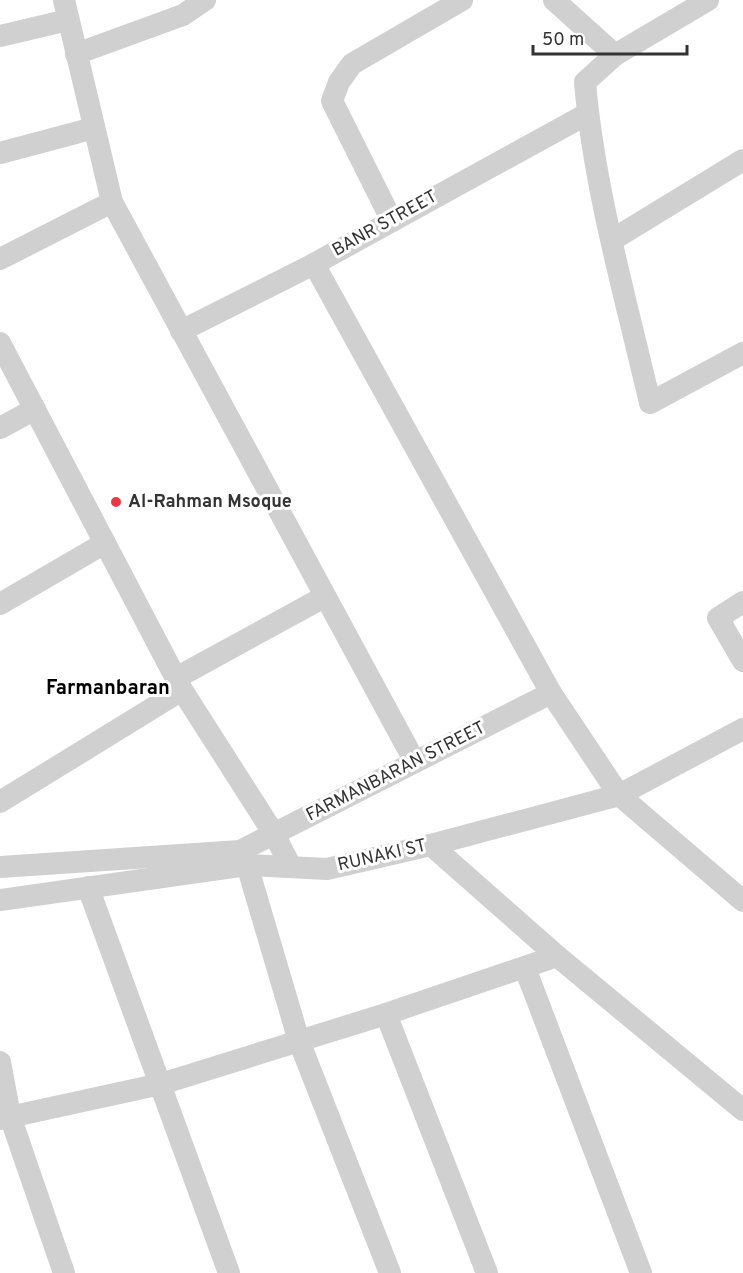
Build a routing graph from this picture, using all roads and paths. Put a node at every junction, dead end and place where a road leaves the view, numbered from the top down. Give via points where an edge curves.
1 (205, 0) edge
2 (462, 0) edge
3 (554, 0) edge
4 (708, 0) edge
5 (66, 10) edge
6 (0, 36) edge
7 (76, 54) junction
8 (615, 55) junction
9 (587, 114) junction
10 (94, 128) junction
11 (0, 153) edge
12 (743, 160) edge
13 (112, 202) junction
14 (392, 221) junction
15 (612, 240) junction
16 (0, 259) edge
17 (314, 264) junction
18 (181, 331) junction
19 (0, 343) edge
20 (743, 353) edge
21 (35, 409) junction
22 (0, 428) edge
23 (105, 543) junction
24 (324, 597) junction
25 (743, 602) edge
26 (0, 604) edge
27 (743, 661) edge
28 (179, 684) junction
29 (552, 693) junction
30 (743, 729) edge
31 (415, 762) junction
32 (619, 795) junction
33 (0, 802) edge
34 (274, 834) junction
35 (431, 846) junction
36 (243, 858) junction
37 (0, 867) edge
38 (291, 867) junction
39 (88, 887) junction
40 (0, 900) edge
41 (743, 901) edge
42 (557, 956) junction
43 (525, 968) junction
44 (386, 1014) junction
45 (299, 1041) junction
46 (0, 1062) edge
47 (161, 1084) junction
48 (743, 1110) edge
49 (5, 1118) edge
50 (64, 1273) edge
51 (229, 1273) edge
52 (390, 1273) edge
53 (487, 1273) edge
54 (641, 1273) edge

1 - 7 street via 183,15
2 - 14 street via 352,64 332,101
3 - 8 street
4 - 8 street
5 - 6 street
5 - 7 street
7 - 10 street
8 - 9 street via 585,82
9 - 14 street, BANR STREET
9 - 15 street
10 - 11 street
10 - 13 street
12 - 15 street
13 - 16 street
13 - 18 street
14 - 17 street, BANR STREET
15 - 20 street via 650,403
17 - 18 street, BANR STREET
17 - 29 street
18 - 24 street
19 - 21 street
21 - 22 street
21 - 23 street
23 - 26 street
23 - 28 street
24 - 28 street
24 - 31 street
25 - 27 street via 718,618
28 - 33 street
28 - 34 street
29 - 31 street, FARMANBARAN STREET
29 - 32 street
30 - 32 street, RUNAKI ST
31 - 34 street, FARMANBARAN STREET
32 - 35 street, RUNAKI ST
32 - 41 street
34 - 36 street, FARMANBARAN STREET
34 - 38 street
35 - 38 street, RUNAKI ST via 327,869
35 - 42 street
36 - 37 street, RUNAKI ST
36 - 38 street, RUNAKI ST
36 - 39 street, RUNAKI ST
36 - 45 street
39 - 40 street, RUNAKI ST
39 - 47 street
42 - 43 street
42 - 48 street
43 - 44 street
43 - 54 street
44 - 45 street
44 - 53 street
45 - 47 street
45 - 52 street
46 - 49 street
47 - 49 street
47 - 51 street
49 - 50 street

